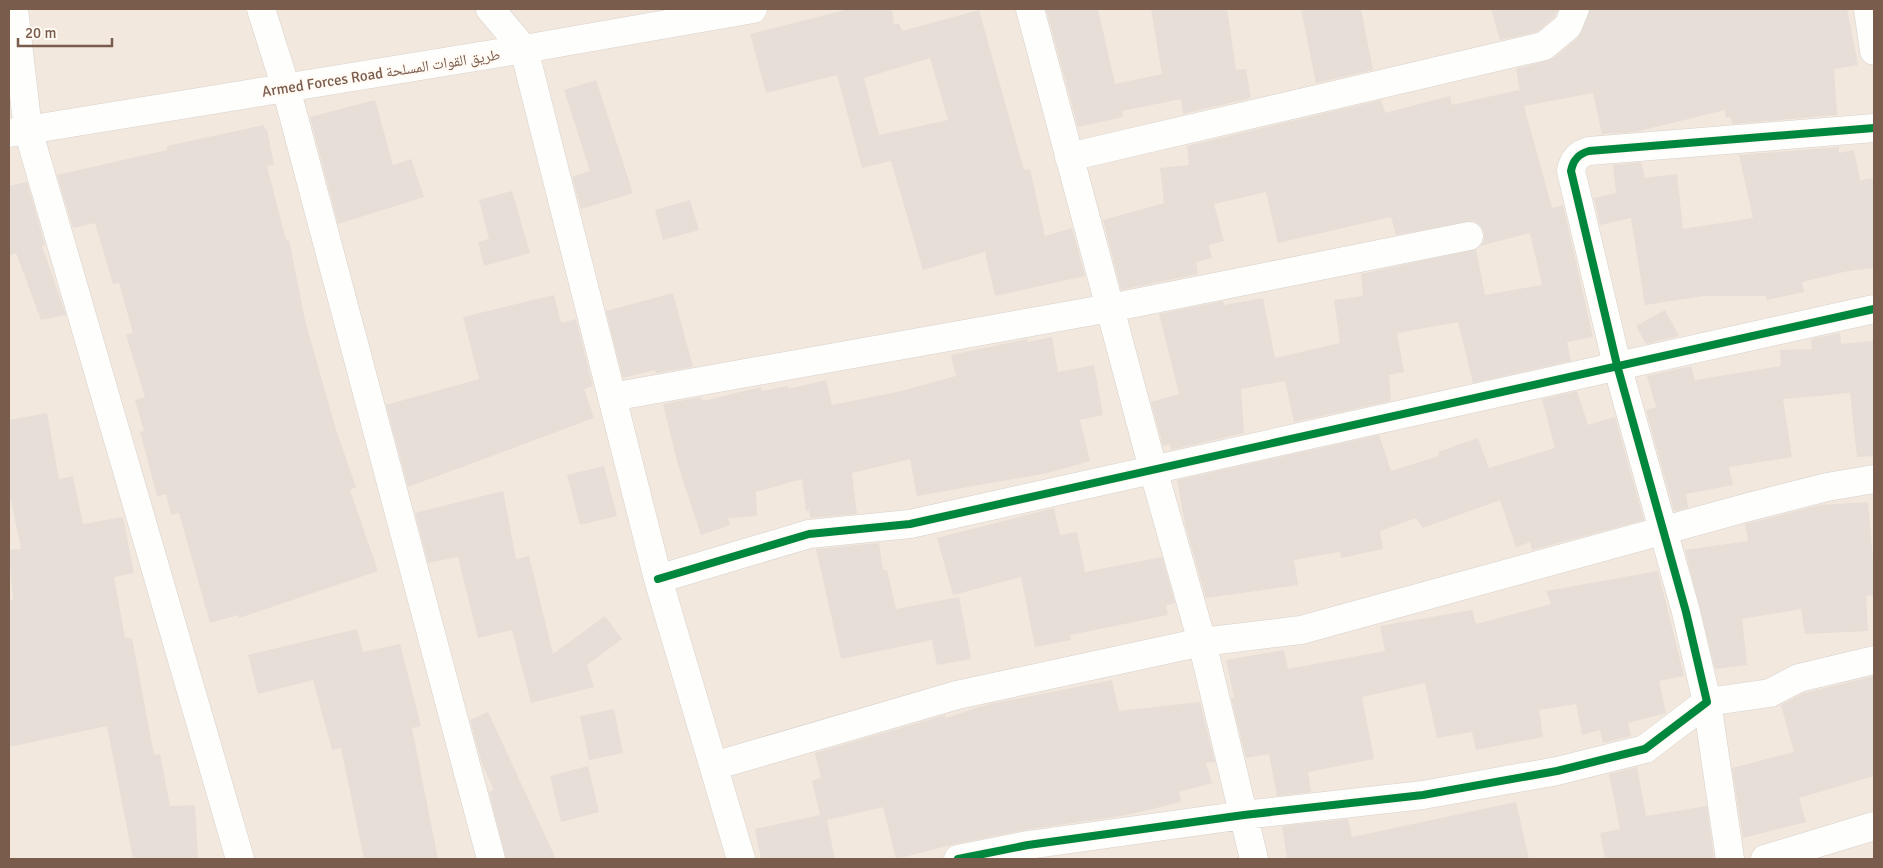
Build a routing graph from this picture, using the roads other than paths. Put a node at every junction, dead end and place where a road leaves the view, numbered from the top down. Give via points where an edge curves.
1 (14, 9) edge
2 (261, 9) edge
3 (490, 9) edge
4 (753, 9) edge
5 (1030, 9) edge
6 (1575, 9) edge
7 (1868, 9) edge
8 (524, 50) junction
9 (1874, 51) edge
10 (286, 88) junction
11 (1874, 128) edge
12 (18, 131) edge
13 (1069, 156) junction
14 (1469, 236) dead end
15 (1110, 308) junction
16 (1874, 309) edge
17 (1617, 365) junction
18 (612, 397) junction
19 (1153, 469) junction
20 (1874, 479) edge
21 (1662, 531) junction
22 (658, 579) junction
23 (1202, 642) junction
24 (1874, 660) edge
25 (1707, 702) junction
26 (714, 766) junction
27 (1244, 815) junction
28 (1874, 826) edge
29 (240, 859) edge
30 (491, 859) edge
31 (741, 859) edge
32 (958, 859) edge
33 (1254, 859) edge
34 (1730, 859) edge
35 (1765, 859) edge

1 - 12 street
2 - 10 street
3 - 8 street
4 - 8 street, Armed Forces Road طريق القوات المسلحة
5 - 13 street
6 - 13 street via 1568,26 1544,46
7 - 9 street
8 - 10 street, Armed Forces Road طريق القوات المسلحة
8 - 18 street
10 - 12 street, Armed Forces Road طريق القوات المسلحة
10 - 30 street
11 - 17 street via 1581,153 1571,171
12 - 29 street
13 - 15 street
14 - 15 street
15 - 18 street
15 - 19 street
16 - 17 street
17 - 19 street
17 - 21 street
18 - 22 street
19 - 22 street via 910,524 809,534
19 - 23 street
20 - 21 street via 1826,487
21 - 23 street via 1301,630
21 - 25 street via 1686,612
22 - 26 street
23 - 26 street via 957,695
23 - 27 street
24 - 25 street via 1799,678 1770,693
25 - 27 street via 1644,750 1566,769 1423,795
25 - 34 street
26 - 31 street
27 - 32 street via 1028,845
27 - 33 street
28 - 35 street

